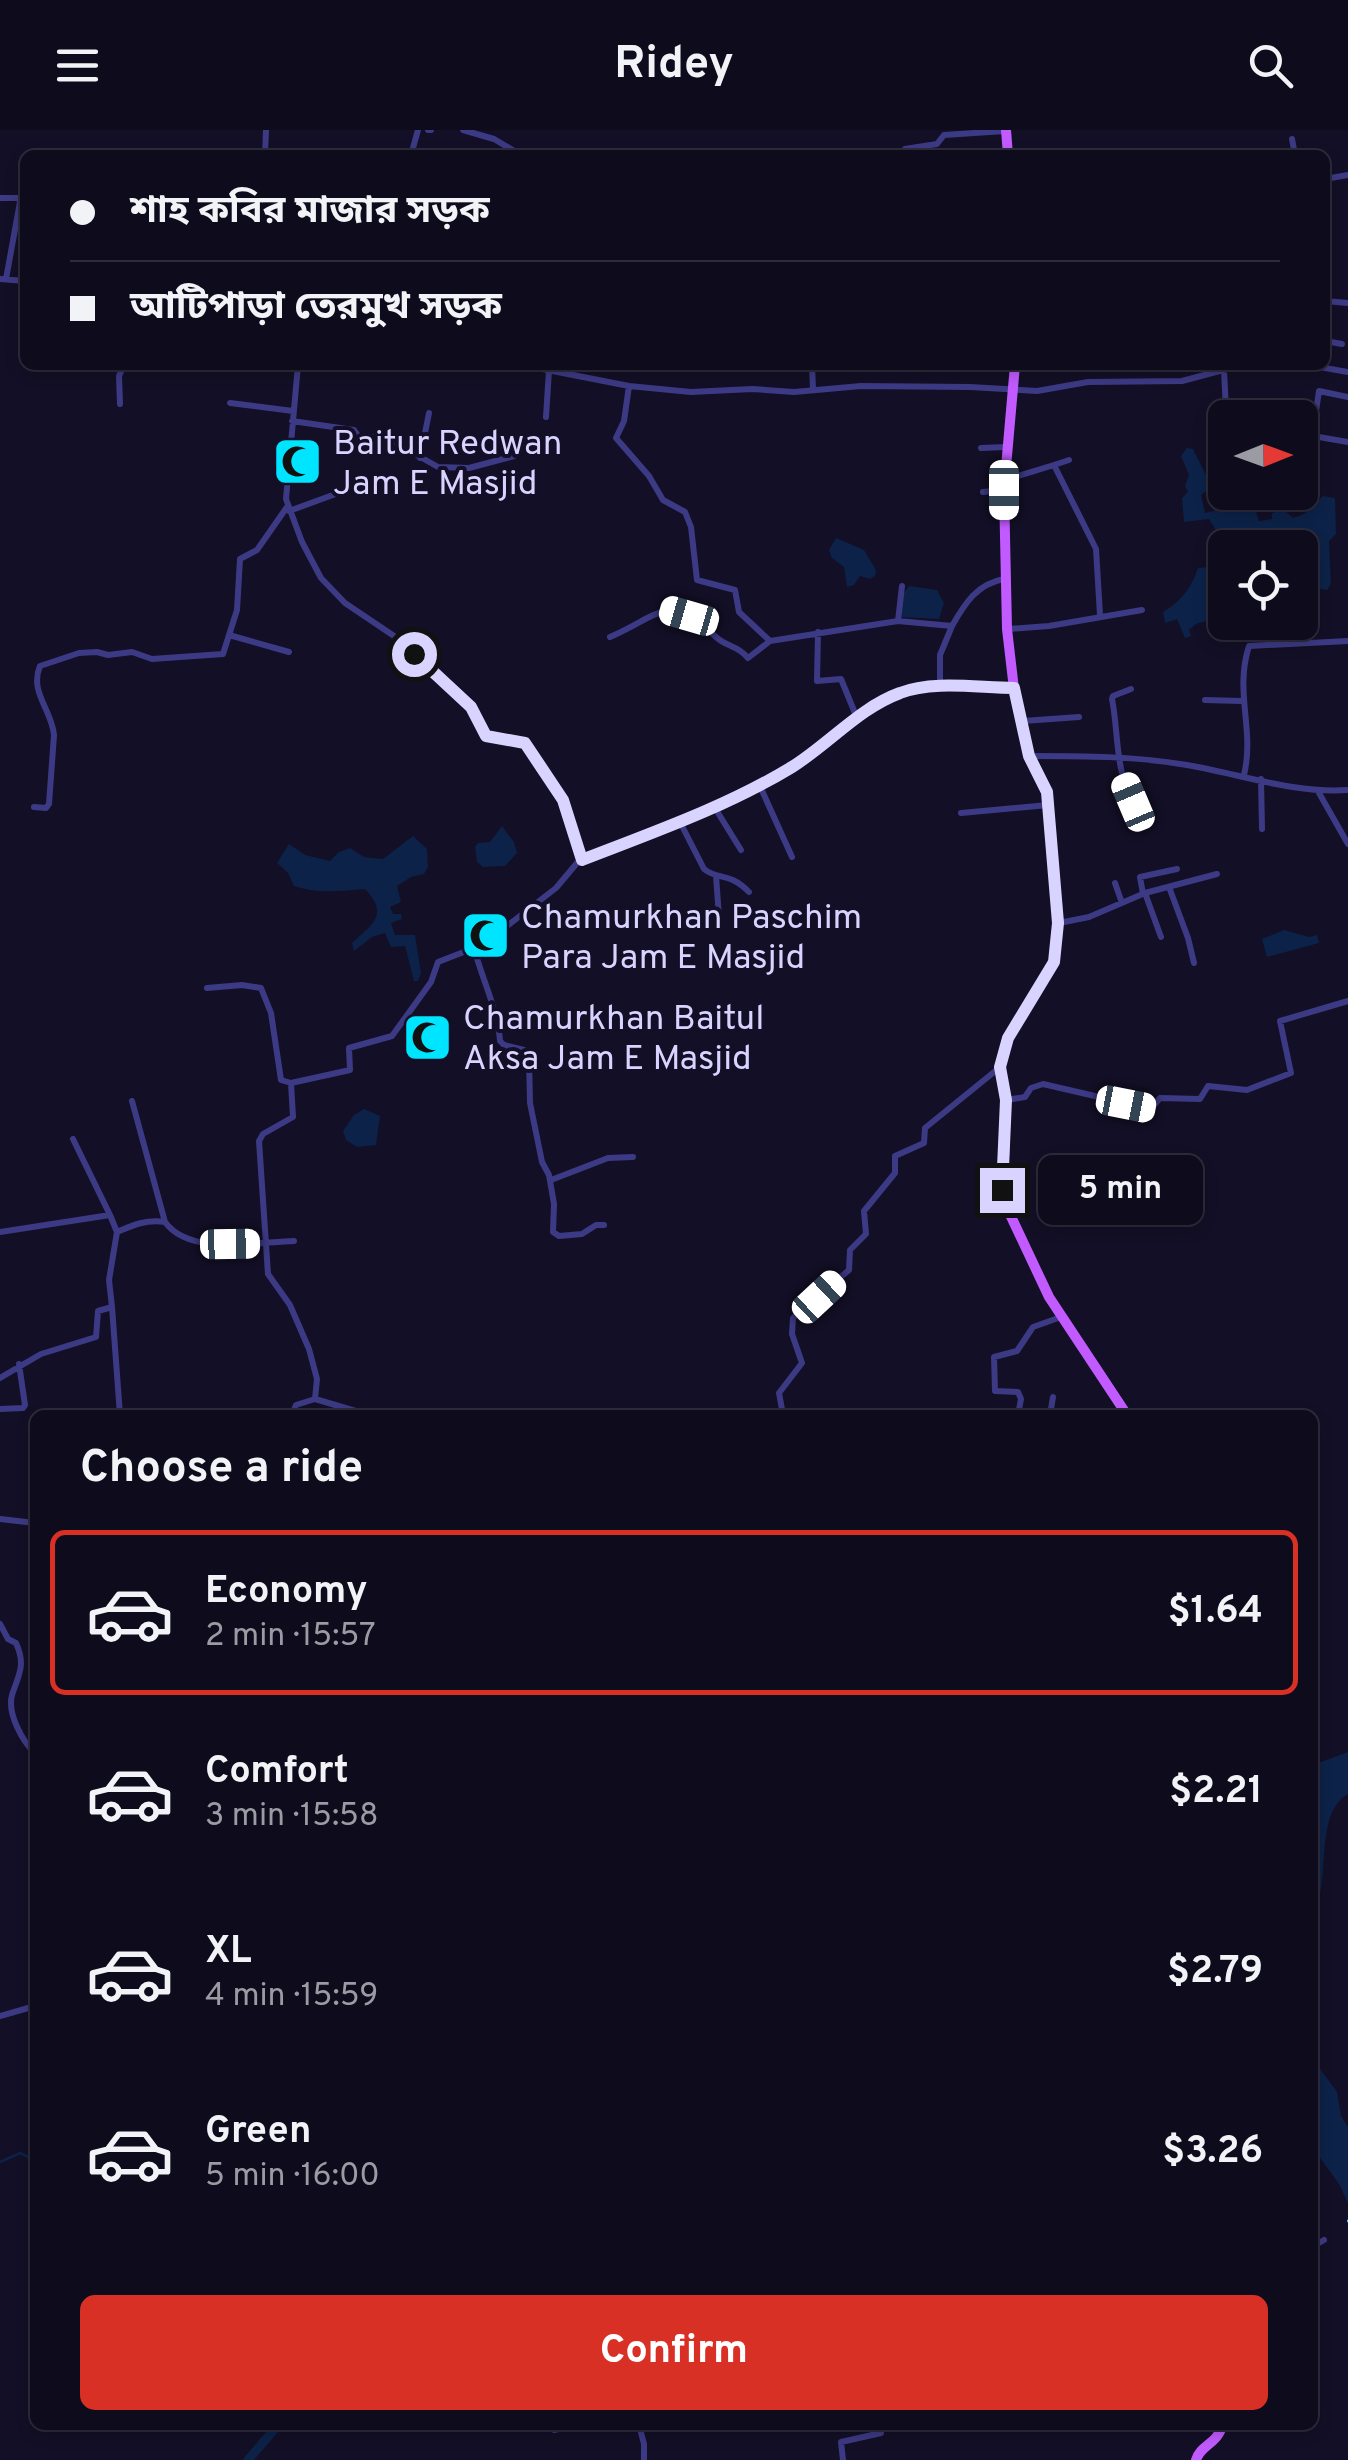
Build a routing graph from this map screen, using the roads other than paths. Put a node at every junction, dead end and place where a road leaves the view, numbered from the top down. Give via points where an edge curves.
1 (463, 130) edge
2 (498, 130) edge
3 (1006, 130) edge
4 (494, 139) junction
5 (1292, 139) dead end
6 (905, 149) dead end
7 (513, 150) edge
8 (1294, 150) edge
9 (0, 198) edge
10 (3, 279) edge
11 (1330, 342) edge
12 (1342, 344) dead end
13 (121, 370) edge
14 (297, 370) edge
15 (549, 370) edge
16 (577, 370) edge
17 (812, 370) edge
18 (1014, 370) edge
19 (1224, 370) joint
20 (629, 386) junction
21 (813, 389) junction
22 (1011, 392) junction
23 (1348, 397) edge
24 (1226, 400) edge
25 (1316, 400) edge
26 (230, 403) dead end
27 (120, 404) dead end
28 (292, 411) junction
29 (429, 413) dead end
30 (546, 418) dead end
31 (292, 420) junction
32 (1318, 434) edge
33 (1348, 442) edge
34 (1006, 447) junction
35 (981, 448) dead end
36 (514, 456) dead end
37 (420, 458) junction
38 (1069, 460) dead end
39 (1054, 465) junction
40 (1005, 485) junction
41 (341, 492) dead end
42 (983, 492) dead end
43 (288, 508) junction
44 (1004, 579) junction
45 (902, 586) dead end
46 (1142, 610) dead end
47 (1100, 615) junction
48 (898, 621) junction
49 (952, 626) junction
50 (1007, 629) junction
51 (818, 632) junction
52 (230, 636) junction
53 (610, 636) dead end
54 (770, 640) junction
55 (1348, 642) edge
56 (289, 652) dead end
57 (940, 687) junction
58 (1014, 688) junction
59 (1132, 689) dead end
60 (1204, 700) dead end
61 (1242, 701) junction
62 (1079, 717) dead end
63 (856, 718) junction
64 (1023, 721) junction
65 (1029, 756) junction
66 (1118, 757) junction
67 (1244, 775) junction
68 (1261, 778) junction
69 (759, 784) junction
70 (1348, 790) edge
71 (1318, 792) junction
72 (1048, 805) junction
73 (34, 806) dead end
74 (715, 808) junction
75 (961, 813) dead end
76 (680, 824) junction
77 (1137, 828) dead end
78 (1262, 828) dead end
79 (1348, 844) edge
80 (741, 850) dead end
81 (792, 857) dead end
82 (582, 860) junction
83 (1177, 869) dead end
84 (1217, 874) dead end
85 (716, 876) junction
86 (1115, 883) dead end
87 (1170, 887) junction
88 (749, 892) dead end
89 (1144, 894) junction
90 (1122, 902) junction
91 (719, 917) dead end
92 (1058, 923) junction
93 (1161, 937) dead end
94 (474, 948) junction
95 (1194, 963) dead end
96 (207, 988) dead end
97 (1348, 1000) edge
98 (1000, 1067) junction
99 (291, 1083) junction
100 (132, 1100) dead end
101 (1006, 1100) junction
102 (73, 1140) dead end
103 (633, 1156) dead end
104 (550, 1181) junction
105 (110, 1214) junction
106 (165, 1222) junction
107 (604, 1226) dead end
108 (0, 1232) edge
109 (116, 1232) junction
110 (294, 1241) dead end
111 (266, 1242) junction
112 (112, 1307) junction
113 (1061, 1317) junction
114 (20, 1364) junction
115 (0, 1378) edge
116 (1053, 1397) dead end
117 (315, 1399) junction
118 (0, 1409) edge
119 (120, 1410) edge
120 (294, 1410) edge
121 (351, 1410) edge
122 (782, 1410) edge
123 (1019, 1410) edge
124 (1051, 1410) edge
125 (1124, 1410) edge
126 (0, 1519) edge
127 (30, 1522) edge
128 (0, 1624) edge
129 (30, 1748) edge
130 (30, 2007) edge
131 (4, 2015) edge
132 (1324, 2240) dead end
133 (1318, 2244) edge
134 (640, 2430) edge
135 (881, 2430) edge
136 (1220, 2430) edge
137 (644, 2460) edge
138 (843, 2460) edge
139 (1196, 2460) edge

1 - 4 street
2 - 4 street
3 - 6 street via 944,135 937,144
4 - 7 street
5 - 8 street
9 - 10 street via 20,202
11 - 12 street
13 - 27 street
14 - 28 street
15 - 30 street
16 - 20 street
17 - 21 street
18 - 22 main road
19 - 22 street via 1182,381 1088,382
19 - 24 street
20 - 21 street
20 - 54 street via 616,438 663,500 685,512 696,580 735,590 739,612
21 - 22 street
22 - 34 main road
23 - 25 street via 1322,391
26 - 28 street
28 - 31 street
29 - 37 street
31 - 37 street via 354,430 359,437 382,436
31 - 43 street
32 - 33 street
34 - 35 street
34 - 40 main road
36 - 37 street via 469,468 438,467
38 - 39 street
39 - 40 street
39 - 47 street via 1096,549
40 - 42 street
40 - 44 main road
41 - 43 street
43 - 52 street via 257,550 240,559
43 - 82 street via 321,578 345,603 446,681 476,713 486,736 525,743 563,800
44 - 49 street via 984,584
44 - 50 main road
45 - 48 street
46 - 47 street
47 - 50 street
48 - 49 street
48 - 51 street
49 - 57 street via 940,655
50 - 58 main road
51 - 54 street
51 - 63 street via 817,681 840,679
52 - 56 street
52 - 73 street via 218,656 152,659 96,652 40,666 38,691 54,735 49,804
53 - 54 street via 660,610 689,616 748,658
55 - 61 street via 1249,646
57 - 58 street
57 - 63 street via 896,694
58 - 64 main road
59 - 66 street via 1112,700
60 - 61 street
61 - 67 street via 1249,744
62 - 64 street
63 - 69 street via 815,752
64 - 65 main road
65 - 66 street
65 - 72 main road
66 - 67 street
66 - 77 street
67 - 68 street
68 - 71 street
68 - 78 street
69 - 74 street
69 - 81 street
70 - 71 street
71 - 79 street
72 - 75 street
72 - 92 main road
74 - 76 street
74 - 80 street
76 - 82 street
76 - 85 street via 696,860
82 - 94 street via 556,888
83 - 89 street via 1140,877
84 - 87 street
85 - 88 street via 731,877
85 - 91 street
86 - 90 street
87 - 89 street
87 - 95 street
89 - 90 street
89 - 93 street
90 - 92 street
92 - 98 main road via 1054,962 1008,1038
94 - 99 street via 435,965 431,982 392,1036 349,1048 350,1070
94 - 104 street via 500,1041 529,1057 530,1104
96 - 99 street via 261,988 281,1080
97 - 101 street via 1282,1019 1291,1074 1247,1090 1208,1086 1200,1099 1160,1098 1151,1109 1043,1084 1026,1097
98 - 101 main road
98 - 122 street via 925,1128 924,1143 895,1156 894,1173 864,1211 866,1234 850,1250 848,1270 793,1318 802,1363 779,1393
99 - 111 street via 293,1117 259,1138
100 - 106 street
101 - 113 main road via 1007,1208
102 - 105 street
103 - 104 street via 608,1158
104 - 107 street via 555,1235
105 - 108 street
105 - 109 street
106 - 109 street
106 - 111 street via 177,1237
109 - 112 street
110 - 111 street
111 - 117 street via 268,1274 314,1364
112 - 114 street via 98,1311 94,1338
112 - 119 street
113 - 123 street via 1033,1327 1017,1351 994,1356 996,1391 1018,1392
113 - 125 main road
114 - 115 street
114 - 118 street via 24,1408
116 - 124 street
117 - 120 street
117 - 121 street
126 - 127 street
128 - 129 street via 24,1664 10,1705
130 - 131 street
132 - 133 street
134 - 137 street
135 - 138 street via 841,2442
136 - 139 main road

